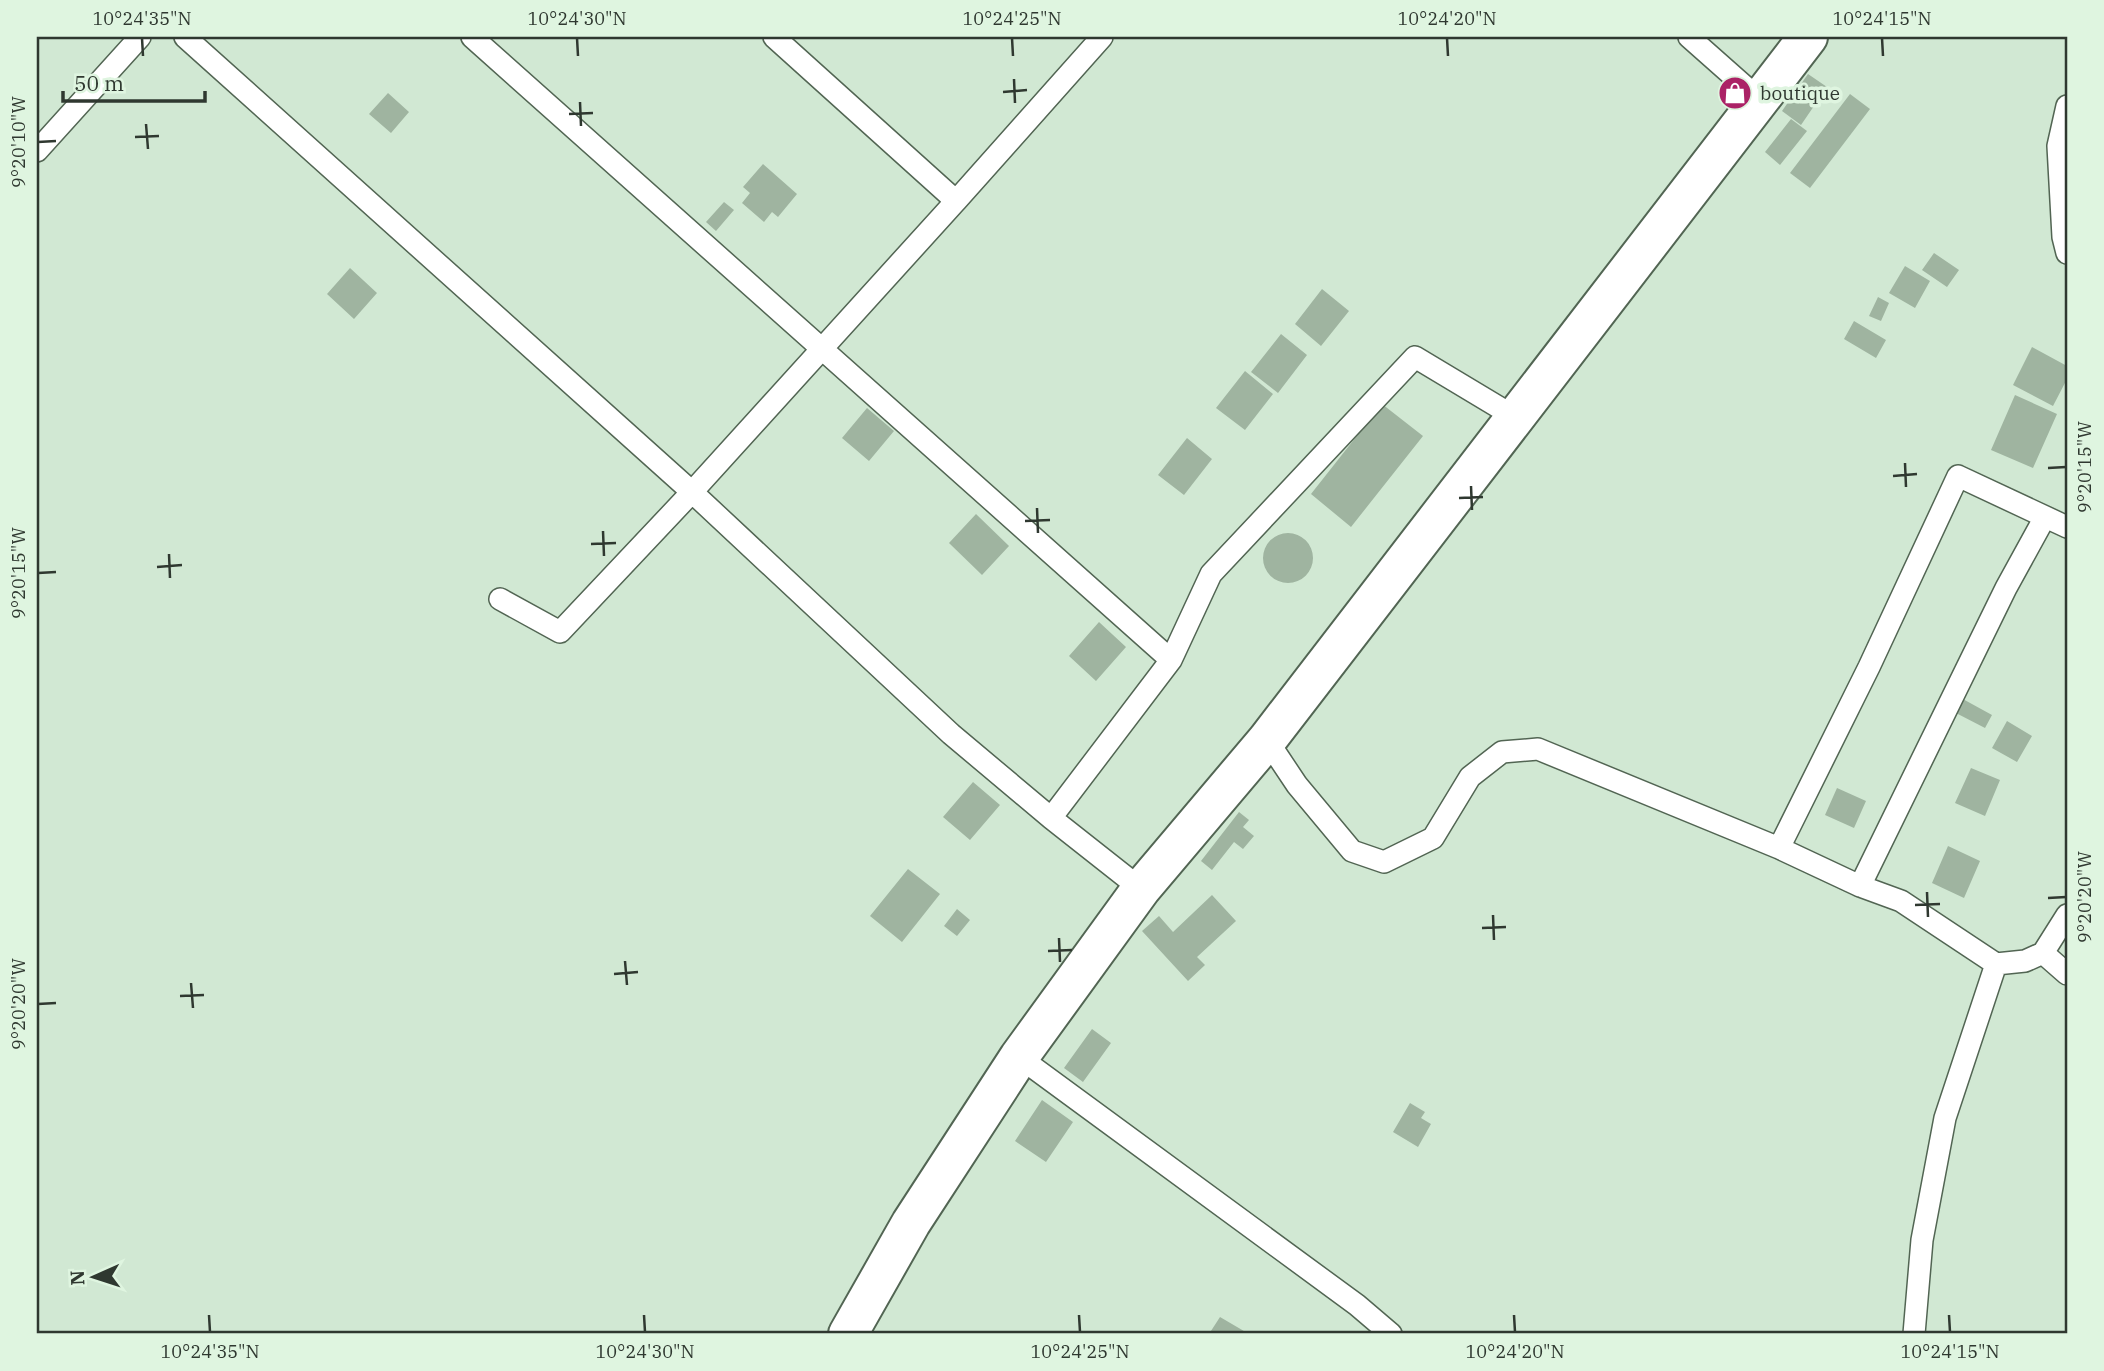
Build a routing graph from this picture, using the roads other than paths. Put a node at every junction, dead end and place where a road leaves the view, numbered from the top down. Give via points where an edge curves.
1 (140, 37) edge
2 (185, 37) edge
3 (472, 37) edge
4 (774, 37) edge
5 (1102, 37) edge
6 (1689, 37) edge
7 (1808, 37) edge
8 (1759, 99) junction
9 (2067, 106) edge
10 (37, 151) edge
11 (956, 201) junction
12 (2067, 253) edge
13 (821, 350) junction
14 (1514, 417) junction
15 (692, 492) junction
16 (2045, 517) junction
17 (2067, 527) edge
18 (500, 599) dead end
19 (1171, 660) junction
20 (1267, 740) junction
21 (1051, 818) junction
22 (1779, 848) junction
23 (1860, 886) junction
24 (1141, 889) junction
25 (2067, 915) edge
26 (2043, 953) junction
27 (1996, 964) junction
28 (2067, 974) edge
29 (1019, 1057) junction
30 (848, 1334) edge
31 (1391, 1334) edge
32 (1914, 1334) edge

1 - 10 street
2 - 15 street
3 - 13 street
4 - 11 street
5 - 11 street
6 - 8 street
7 - 8 highway
8 - 14 highway
9 - 12 street via 2058,146
11 - 13 street
13 - 15 street
13 - 19 street
14 - 19 street via 1415,356 1211,574
14 - 20 highway
15 - 18 street via 561,632
15 - 21 street via 951,734
16 - 17 street
16 - 22 street via 1958,476
16 - 23 street
19 - 21 street
20 - 22 street via 1297,785 1352,851 1384,862 1433,838 1470,777 1502,751 1538,749
20 - 24 highway
21 - 24 street
22 - 23 street
23 - 27 street via 1901,901
24 - 29 highway
25 - 26 street
26 - 27 street via 2025,961
26 - 28 street
27 - 32 street via 1945,1118 1922,1240
29 - 30 highway via 911,1223
29 - 31 street

